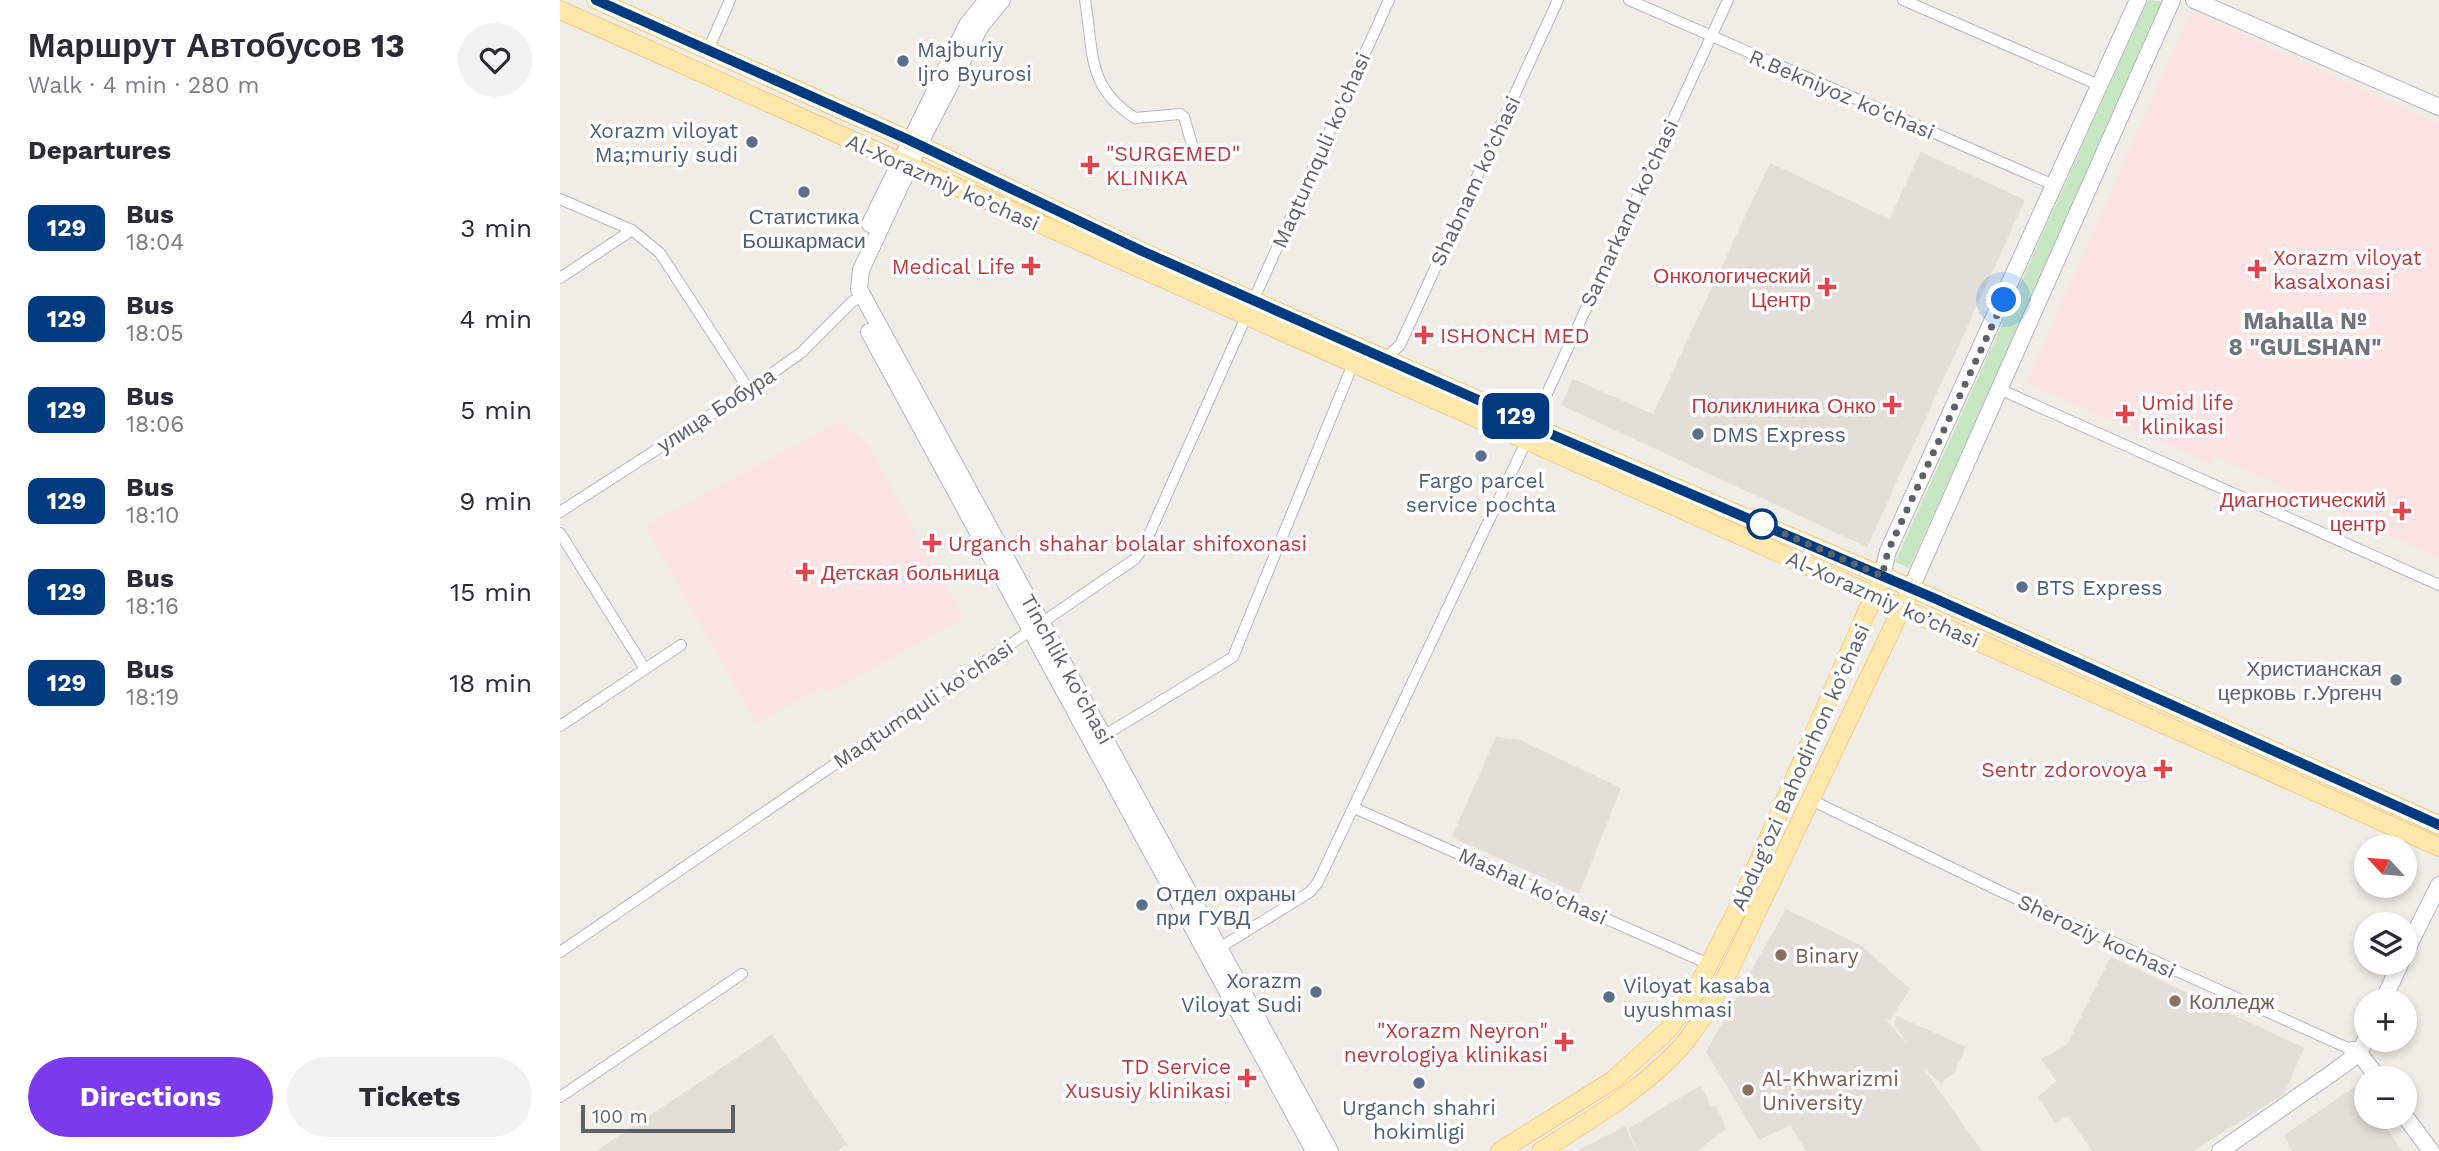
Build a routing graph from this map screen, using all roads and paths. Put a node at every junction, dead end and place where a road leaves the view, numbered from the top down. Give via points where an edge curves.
1 (596, 0) edge
2 (730, 0) edge
3 (1002, 0) edge
4 (1085, 0) edge
5 (1389, 0) edge
6 (1558, 0) edge
7 (1629, 0) edge
8 (1728, 0) edge
9 (1903, 0) edge
10 (2138, 0) edge
11 (2172, 0) edge
12 (2194, 0) edge
13 (981, 1) edge
14 (560, 10) edge
15 (1711, 38) junction
16 (708, 50) junction
17 (2101, 86) junction
18 (2439, 107) edge
19 (914, 143) junction
20 (1192, 148) dead end
21 (904, 165) junction
22 (2056, 186) junction
23 (560, 199) edge
24 (632, 230) junction
25 (560, 278) edge
26 (857, 299) junction
27 (1250, 309) junction
28 (1386, 358) junction
29 (1353, 364) junction
30 (1999, 389) junction
31 (749, 390) junction
32 (1529, 434) junction
33 (560, 512) edge
34 (560, 533) edge
35 (1882, 576) junction
36 (2439, 585) edge
37 (1911, 588) junction
38 (1875, 595) junction
39 (1901, 607) junction
40 (1036, 628) junction
41 (681, 645) dead end
42 (645, 669) junction
43 (560, 726) edge
44 (1105, 735) junction
45 (1810, 799) junction
46 (1354, 808) junction
47 (2439, 825) edge
48 (2439, 847) edge
49 (2439, 885) edge
50 (1738, 908) junction
51 (1755, 917) junction
52 (2417, 929) edge
53 (560, 951) edge
54 (1213, 952) junction
55 (1711, 965) junction
56 (742, 974) dead end
57 (2354, 1045) edge
58 (2354, 1050) edge
59 (560, 1097) edge
60 (2414, 1129) edge
61 (1314, 1151) edge
62 (1329, 1151) edge
63 (1500, 1151) edge
64 (1541, 1151) edge
65 (2220, 1151) edge
66 (2431, 1151) edge

1 - 16 main road, Al-Xorazmiy ko’chasi
2 - 16 street
3 - 19 main road, Tinchlik ko'chasi via 980,27
4 - 20 street via 1098,83 1110,100 1135,118 1180,114
5 - 27 street, Maqtumquli ko'chasi
6 - 28 street, Shabnam ko’chasi via 1400,345
7 - 15 street, R.Bekniyoz ko'chasi
8 - 15 street, Samarkand ko’chasi
9 - 17 street
10 - 17 main road, Abdug’ozi Bahodirhon ko’chasi
11 - 30 main road, Abdug’ozi Bahodirhon ko’chasi
12 - 18 main road
13 - 19 main road, Tinchlik ko'chasi
14 - 21 main road, Al-Xorazmiy ko’chasi
15 - 22 street, R.Bekniyoz ko'chasi
15 - 32 street, Samarkand ko’chasi
16 - 19 main road, Al-Xorazmiy ko’chasi
17 - 22 main road, Abdug’ozi Bahodirhon ko’chasi
19 - 21 main road, Tinchlik ko'chasi
19 - 27 main road, Al-Xorazmiy ko’chasi
21 - 26 main road, Tinchlik ko'chasi via 850,268 849,287
21 - 27 main road, Al-Xorazmiy ko’chasi
22 - 35 main road, Abdug’ozi Bahodirhon ko’chasi via 1888,551
23 - 24 street
24 - 25 street
24 - 31 street via 660,253
26 - 31 street, улица Бобура via 802,352
26 - 40 main road, Tinchlik ko'chasi
27 - 28 main road, Al-Xorazmiy ko’chasi
27 - 29 main road, Al-Xorazmiy ko’chasi
27 - 40 street, Maqtumquli ko'chasi via 1141,552
28 - 32 main road, Al-Xorazmiy ko’chasi via 1528,422
29 - 32 main road, Al-Xorazmiy ko’chasi
29 - 44 street via 1233,657
30 - 36 street
30 - 37 main road, Abdug’ozi Bahodirhon ko’chasi
31 - 33 street, улица Бобура
32 - 35 main road, Al-Xorazmiy ko’chasi
32 - 38 main road, Al-Xorazmiy ko’chasi
32 - 46 street, Samarkand ko’chasi
34 - 42 street
35 - 37 main road, Al-Xorazmiy ko’chasi
35 - 38 main road, Abdug’ozi Bahodirhon ko’chasi
37 - 39 main road, Abdug’ozi Bahodirhon ko’chasi
37 - 47 main road, Al-Xorazmiy ko’chasi
38 - 39 main road, Al-Xorazmiy ko’chasi
38 - 50 main road, Abdug’ozi Bahodirhon ko’chasi
39 - 45 main road, Abdug’ozi Bahodirhon ko’chasi
39 - 48 main road, Al-Xorazmiy ko’chasi
40 - 44 main road, Tinchlik ko'chasi
40 - 53 street, Maqtumquli ko'chasi
40 - 54 main road, Tinchlik ko'chasi via 1091,737
41 - 42 street
42 - 43 street
44 - 54 main road, Tinchlik ko'chasi
45 - 51 main road, Abdug’ozi Bahodirhon ko’chasi
45 - 57 street, Sheroziy kochasi via 2006,894
46 - 54 street, Samarkand ko’chasi via 1310,892
46 - 55 street, Mashal ko'chasi
49 - 52 main road
50 - 51 main road
50 - 55 main road, Abdug’ozi Bahodirhon ko’chasi
51 - 64 main road, Abdug’ozi Bahodirhon ko’chasi via 1707,1009 1681,1046 1626,1096
54 - 61 main road, Tinchlik ko'chasi
54 - 62 main road, Tinchlik ko'chasi
55 - 63 main road, Abdug’ozi Bahodirhon ko’chasi via 1667,1031 1641,1056 1613,1080
56 - 59 street
58 - 65 main road
60 - 66 main road

